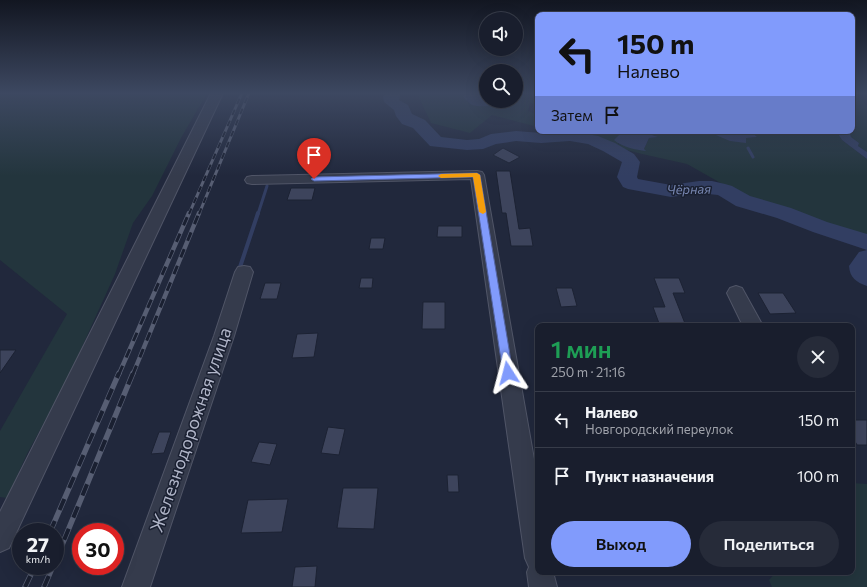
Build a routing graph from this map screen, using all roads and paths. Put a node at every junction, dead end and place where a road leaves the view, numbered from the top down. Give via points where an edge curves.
1 (204, 120) edge
2 (252, 180) dead end
3 (244, 272) dead end
4 (736, 293) dead end
5 (751, 323) edge
6 (0, 539) edge
7 (535, 539) edge
8 (541, 575) edge
9 (136, 587) edge
10 (543, 587) edge

1 - 6 street
2 - 7 street via 477,175
3 - 9 street, Железнодорожная улица
4 - 5 street
8 - 10 street

